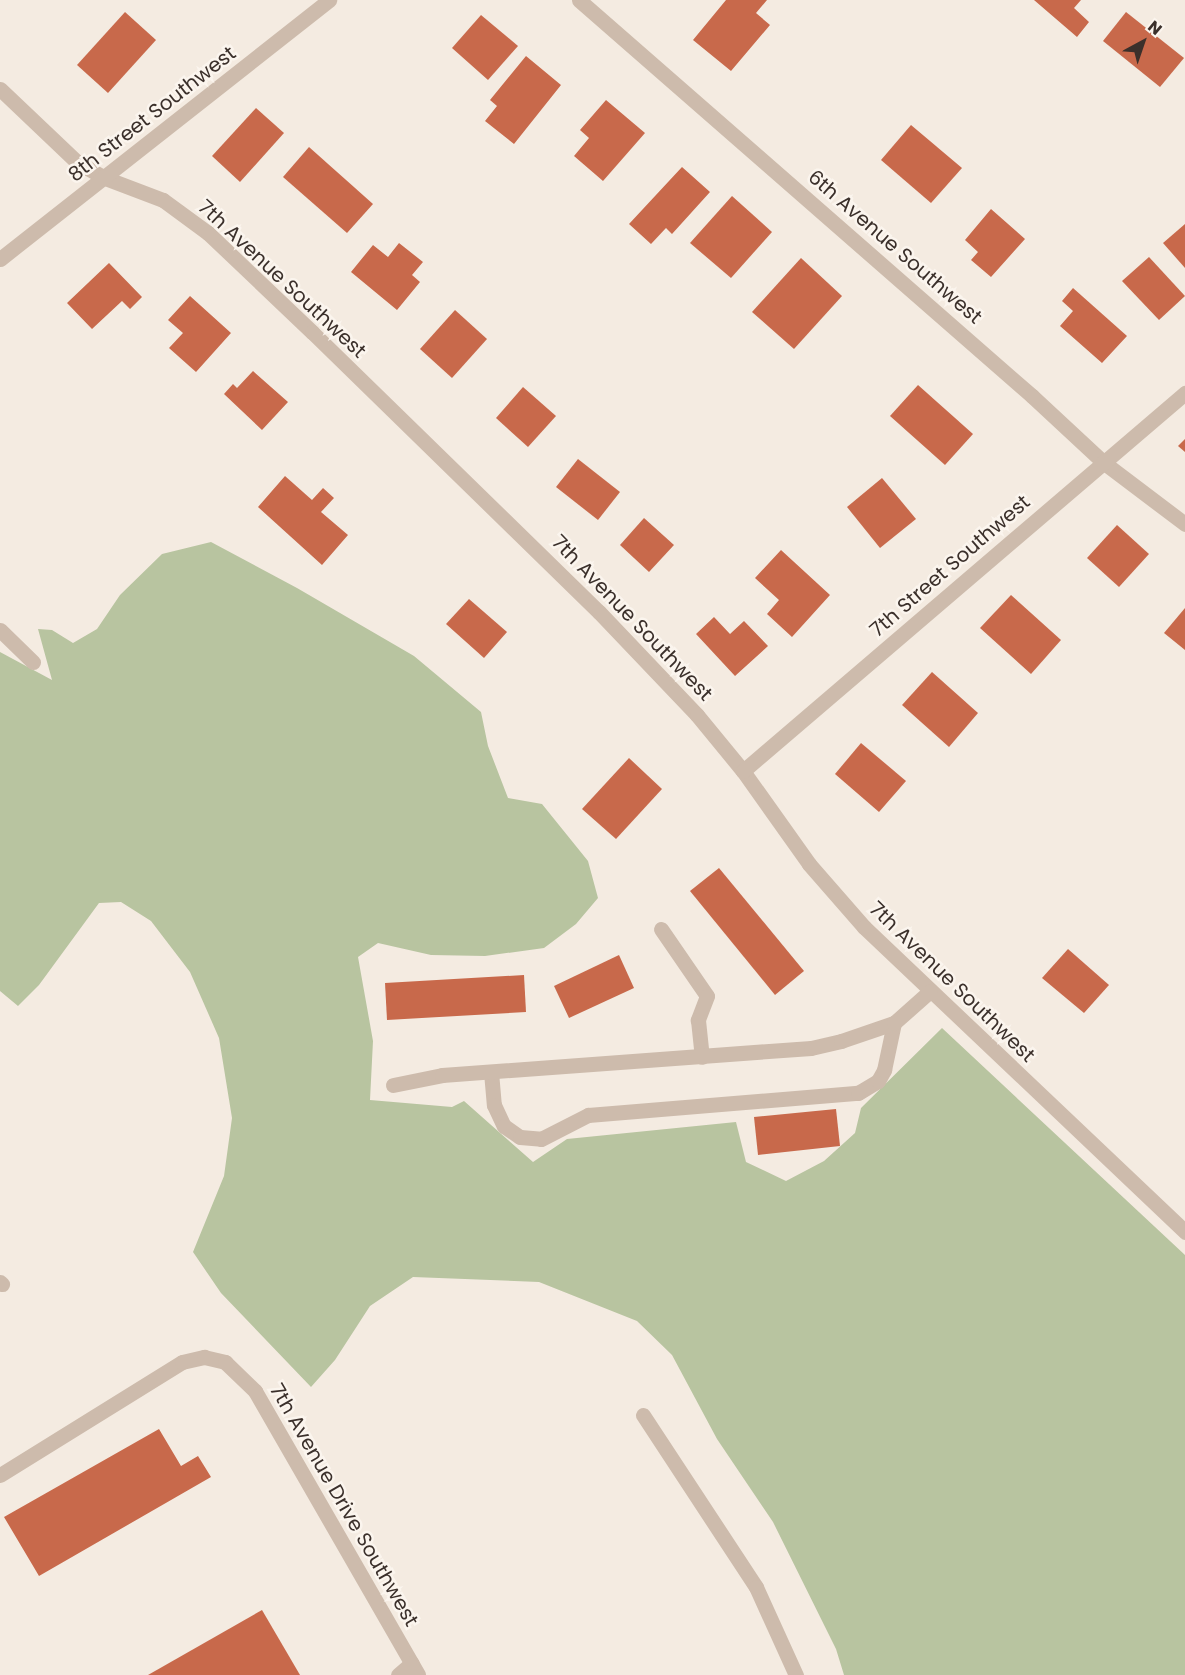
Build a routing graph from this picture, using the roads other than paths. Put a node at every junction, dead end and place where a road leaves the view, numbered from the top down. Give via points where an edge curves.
1 (329, 0) edge
2 (579, 0) edge
3 (0, 89) edge
4 (105, 178) junction
5 (0, 259) edge
6 (1185, 393) edge
7 (1103, 462) junction
8 (1185, 525) edge
9 (0, 630) edge
10 (33, 662) dead end
11 (743, 771) junction
12 (661, 929) dead end
13 (930, 991) junction
14 (894, 1023) junction
15 (702, 1057) junction
16 (490, 1072) junction
17 (393, 1085) dead end
18 (1185, 1232) edge
19 (643, 1415) dead end
20 (0, 1475) edge
21 (415, 1669) edge
22 (398, 1675) edge
23 (796, 1675) edge

1 - 4 street, 8th Street Southwest
2 - 7 street, 6th Avenue Southwest
3 - 4 street, 7th Avenue Southwest via 77,162
4 - 5 street, 8th Street Southwest
4 - 11 street, 7th Avenue Southwest via 163,200 207,233 599,612 697,715
6 - 7 street, 7th Street Southwest
7 - 8 street, 6th Avenue Southwest
7 - 11 street, 7th Street Southwest
9 - 10 street
11 - 13 street, 7th Avenue Southwest via 809,864 864,927
12 - 15 street via 707,996 698,1020
13 - 14 street
13 - 18 street, 7th Avenue Southwest
14 - 15 street via 811,1048
14 - 16 street via 884,1070 878,1081 858,1093 588,1115 541,1139 520,1137 504,1126 494,1105
15 - 16 street
16 - 17 street via 442,1075
19 - 23 street via 756,1587
20 - 21 street, 7th Avenue Drive Southwest via 182,1362 204,1357 225,1362 255,1391
21 - 22 street

